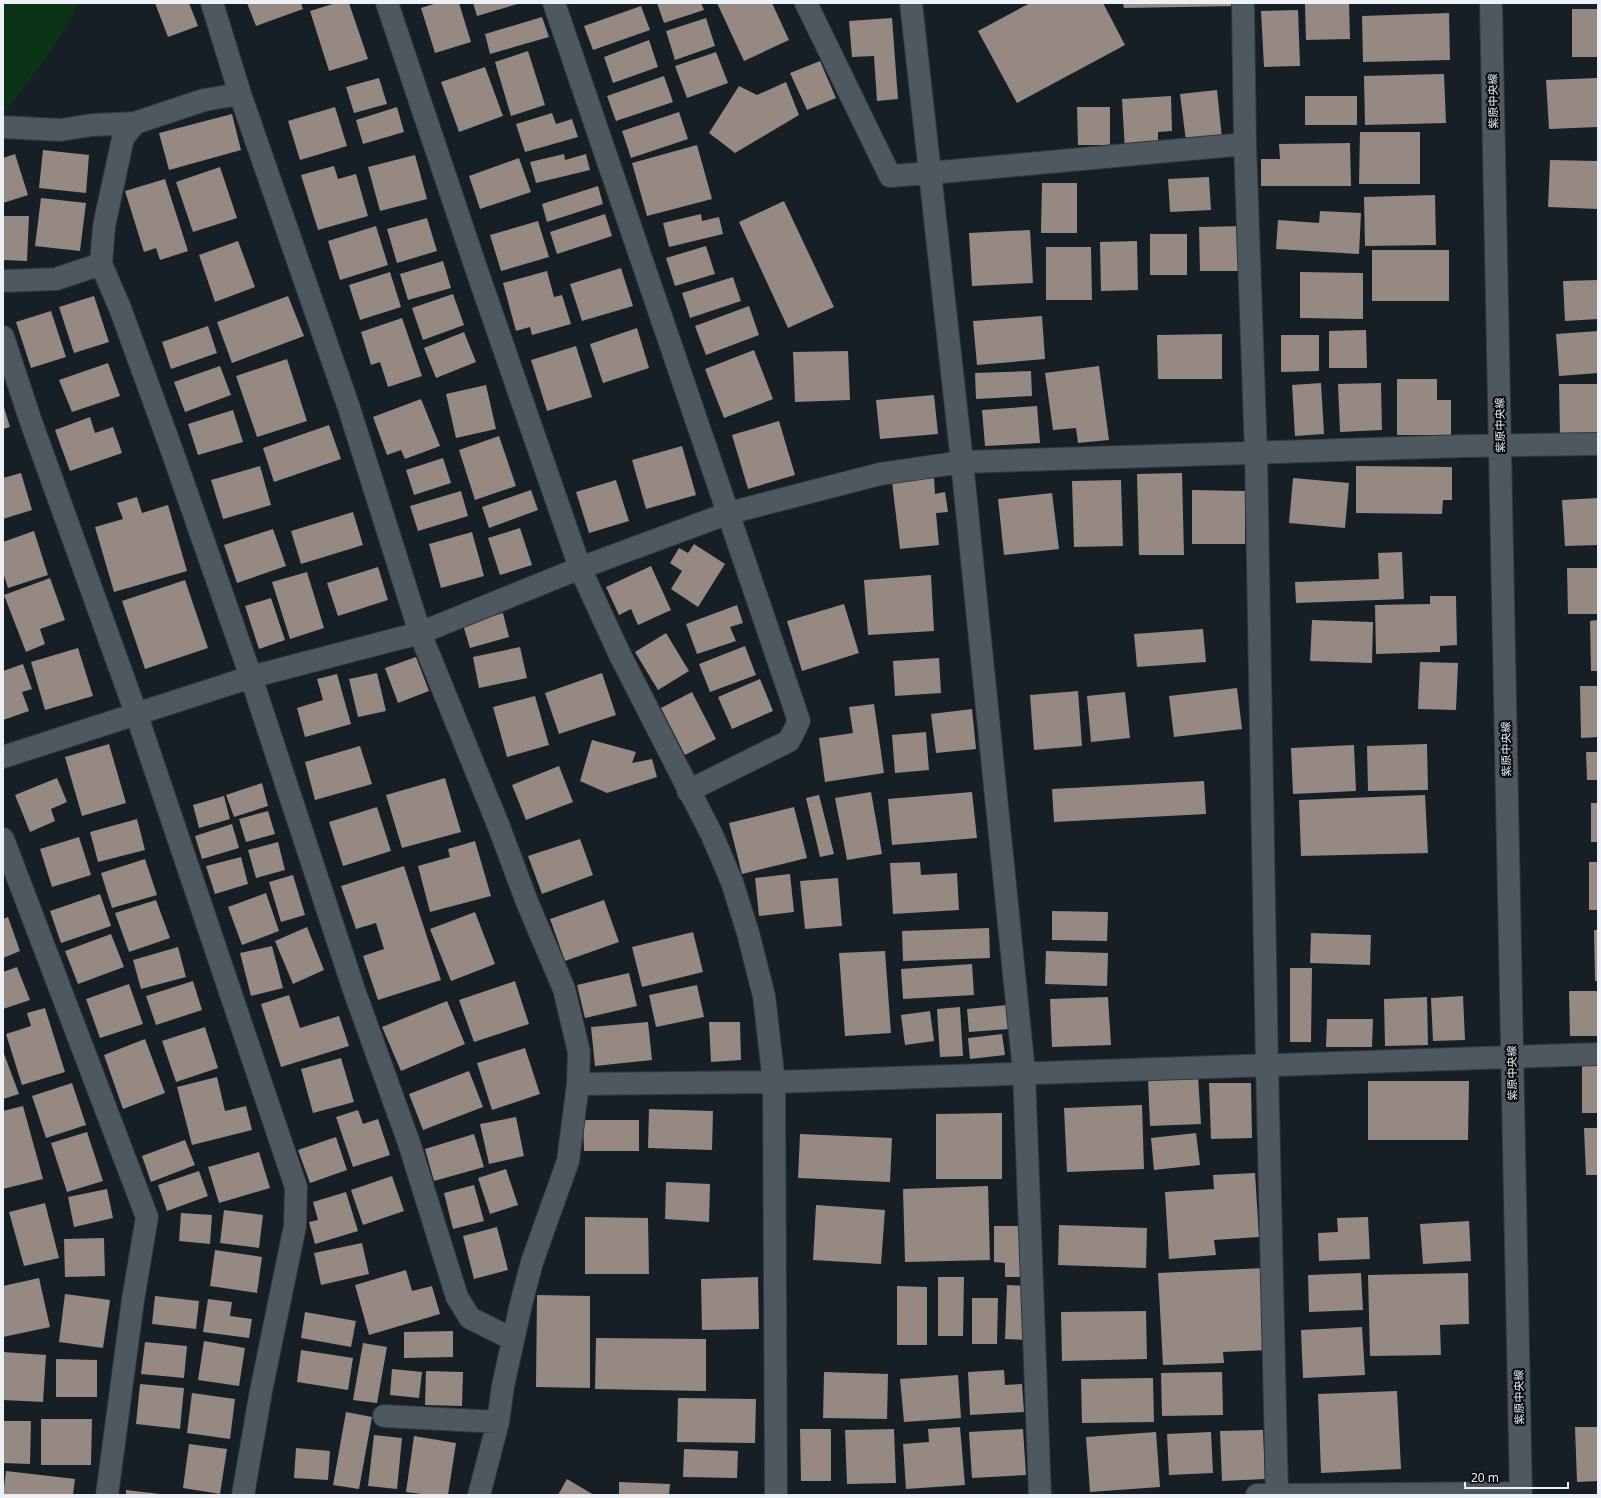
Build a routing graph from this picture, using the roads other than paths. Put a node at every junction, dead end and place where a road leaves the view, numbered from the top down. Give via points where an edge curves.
1 (212, 3) edge
2 (387, 3) edge
3 (554, 3) edge
4 (806, 3) edge
5 (911, 3) edge
6 (1243, 3) edge
7 (1491, 3) edge
8 (240, 94) junction
9 (135, 123) junction
10 (3, 127) edge
11 (1245, 144) junction
12 (930, 172) junction
13 (101, 264) junction
14 (3, 281) edge
15 (3, 337) edge
16 (1598, 444) edge
17 (1500, 446) junction
18 (1256, 454) junction
19 (962, 462) junction
20 (729, 513) junction
21 (580, 568) junction
22 (420, 633) junction
23 (251, 677) junction
24 (136, 714) junction
25 (3, 757) edge
26 (688, 791) junction
27 (3, 839) edge
28 (1598, 1054) edge
29 (1512, 1057) junction
30 (1267, 1065) junction
31 (1024, 1072) junction
32 (774, 1082) junction
33 (578, 1084) junction
34 (512, 1339) junction
35 (384, 1416) dead end
36 (498, 1422) junction
37 (1521, 1494) edge
38 (107, 1495) edge
39 (243, 1495) edge
40 (480, 1495) edge
41 (776, 1495) edge
42 (1040, 1495) edge
43 (1270, 1495) edge

1 - 8 street
2 - 21 street
3 - 20 street
4 - 12 street via 890,176
5 - 12 street
6 - 11 street
7 - 17 street, 紫原中央線
8 - 9 street via 204,100
8 - 22 street via 349,408
9 - 10 street via 92,124 60,130
9 - 13 street via 123,138 104,226
11 - 12 street
11 - 18 street
12 - 19 street
13 - 14 street via 56,279
13 - 23 street via 169,441
15 - 24 street
16 - 17 street
17 - 18 street
17 - 29 street, 紫原中央線
18 - 19 street
18 - 30 street
19 - 20 street via 880,474
19 - 31 street
20 - 21 street
20 - 26 street via 799,720 789,741
21 - 22 street
21 - 26 street
22 - 23 street
22 - 33 street via 564,989 579,1052
23 - 24 street
23 - 34 street via 354,990 409,1143 457,1297 470,1318
24 - 25 street
24 - 39 street via 296,1187 295,1226 261,1391
26 - 32 street via 712,835 732,882 764,996
27 - 38 street via 148,1217 133,1300
28 - 29 street
29 - 30 street
29 - 37 street, 紫原中央線
30 - 31 street
30 - 43 street
31 - 32 street
31 - 42 street
32 - 33 street
32 - 41 street
33 - 34 street via 568,1161 532,1262
34 - 36 street
35 - 36 street
36 - 40 street
37 - 43 street

